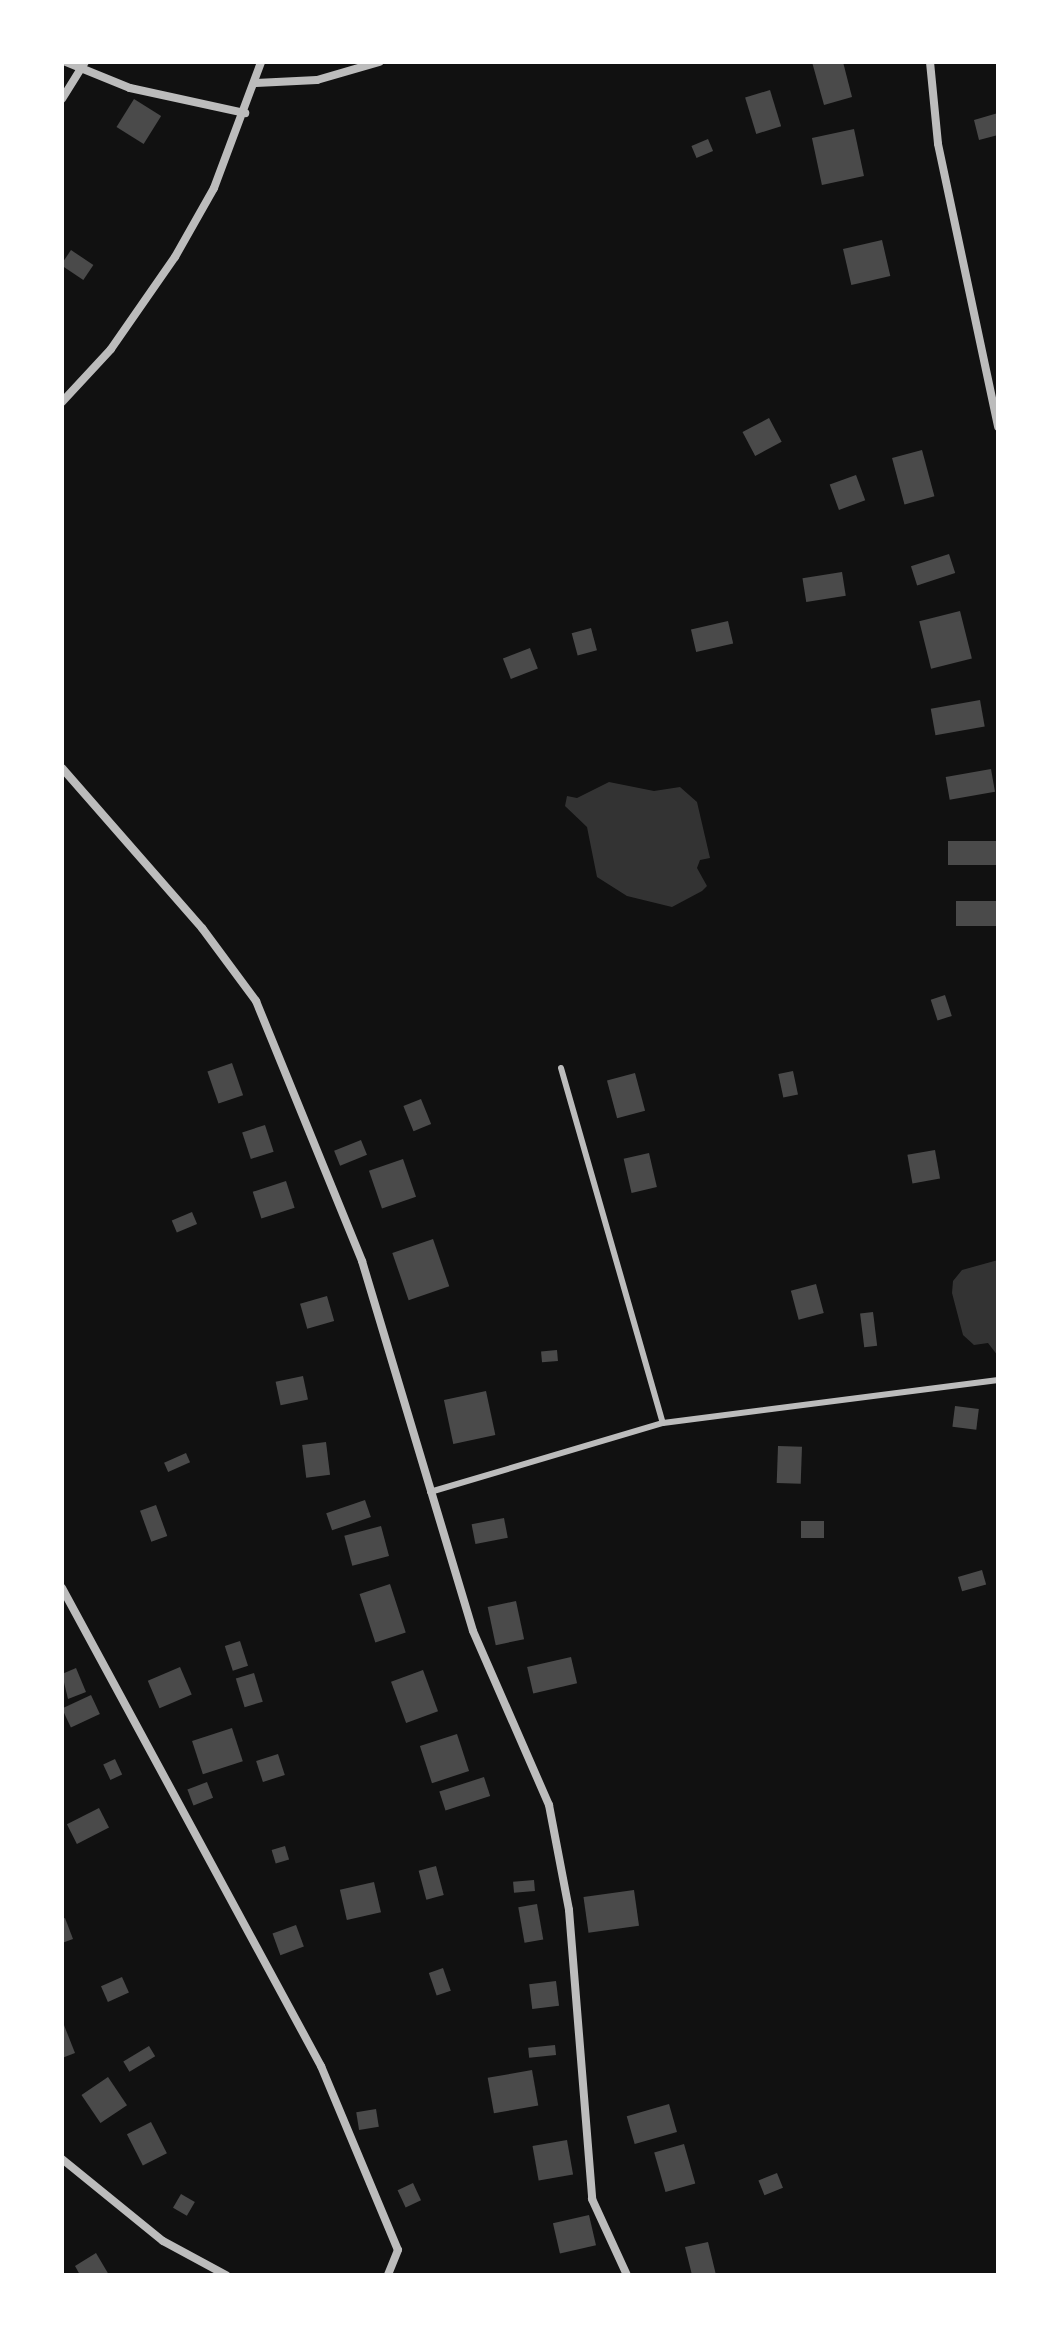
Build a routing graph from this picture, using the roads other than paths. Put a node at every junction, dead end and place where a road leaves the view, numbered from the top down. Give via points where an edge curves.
1 (66, 62) edge
2 (261, 62) edge
3 (379, 62) edge
4 (930, 62) edge
5 (83, 66) edge
6 (256, 83) junction
7 (62, 99) edge
8 (245, 113) junction
9 (62, 402) edge
10 (998, 427) edge
11 (62, 768) edge
12 (561, 1068) dead end
13 (998, 1380) edge
14 (663, 1423) junction
15 (430, 1492) junction
16 (62, 1588) edge
17 (62, 2159) edge
18 (226, 2275) edge
19 (388, 2275) edge
20 (627, 2275) edge

1 - 5 street
2 - 6 street
3 - 6 street via 317,80
4 - 10 street via 938,144
5 - 7 street
5 - 8 street via 130,88
6 - 8 street
8 - 9 street via 214,188 175,257 111,349
11 - 15 street via 202,928 256,1001 362,1261
12 - 14 lane
13 - 14 lane
14 - 15 lane
15 - 20 street via 473,1631 549,1805 569,1910 592,2199
16 - 19 street via 321,2066 398,2250
17 - 18 street via 163,2241

